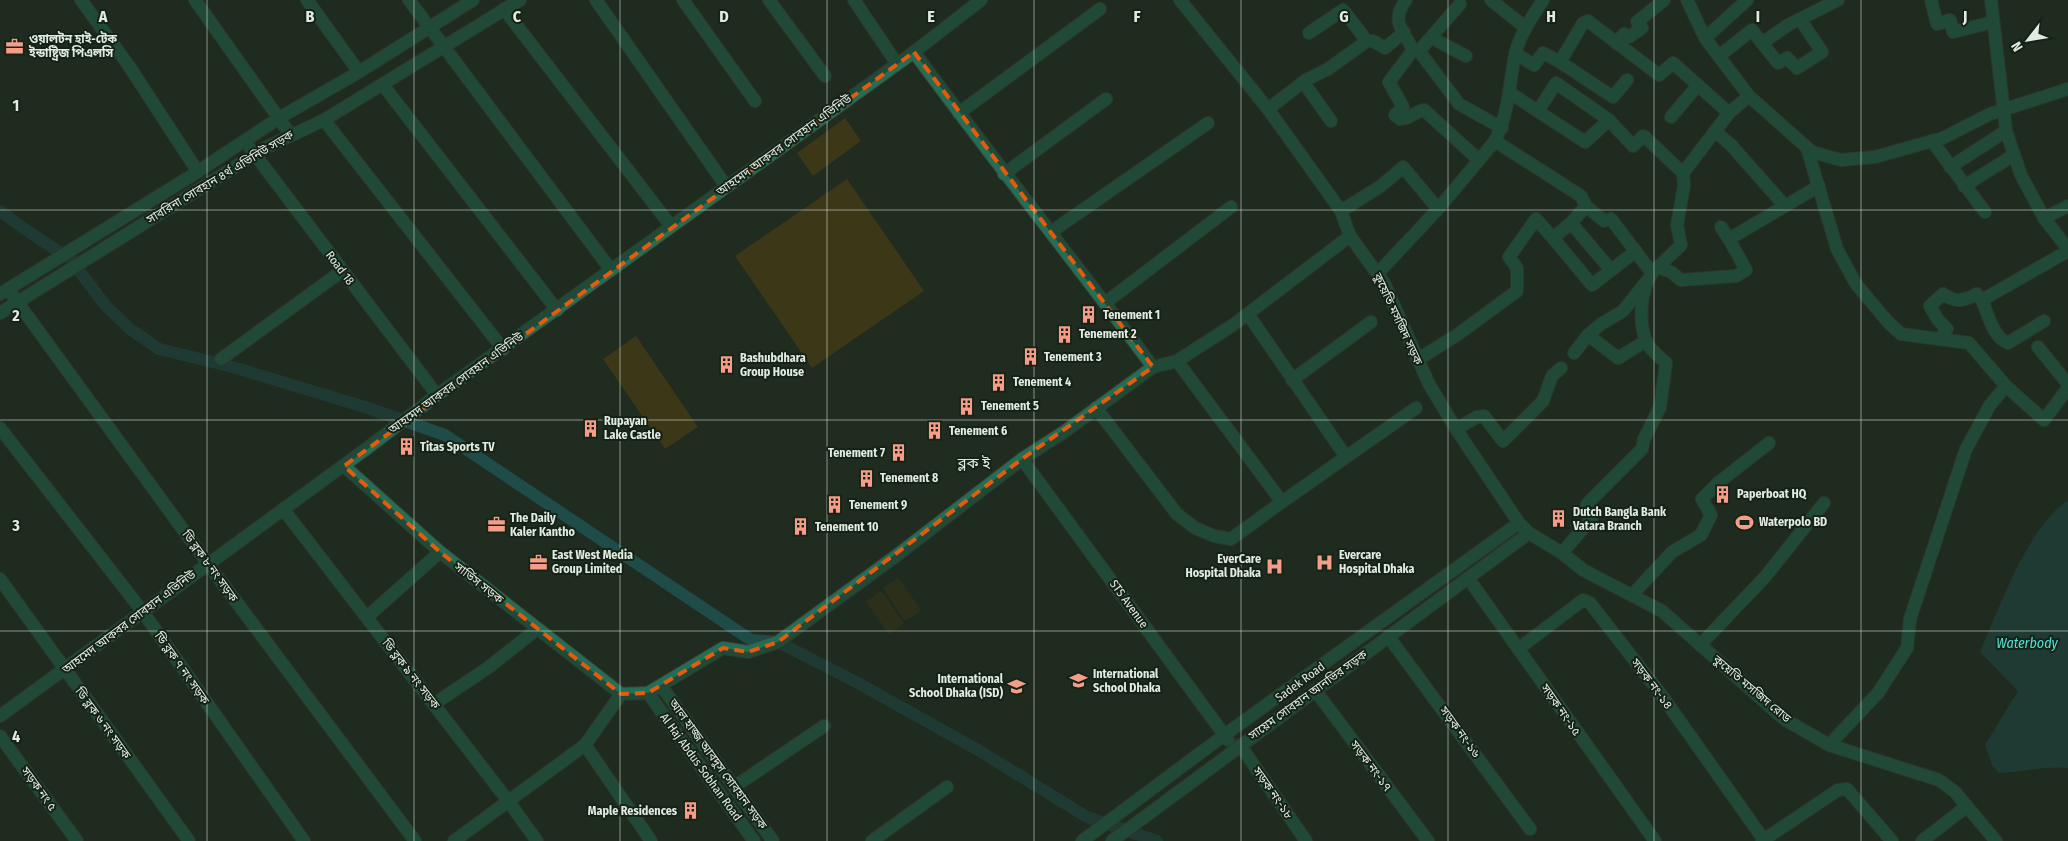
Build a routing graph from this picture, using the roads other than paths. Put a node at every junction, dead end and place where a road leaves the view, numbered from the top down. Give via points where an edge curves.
1 (81, 0) edge
2 (195, 0) edge
3 (307, 0) edge
4 (409, 0) edge
5 (473, 0) edge
6 (518, 0) edge
7 (596, 0) edge
8 (683, 0) edge
9 (770, 0) edge
10 (854, 0) edge
11 (981, 0) edge
12 (1180, 0) edge
13 (1406, 0) edge
14 (1491, 0) edge
15 (1544, 0) edge
16 (1664, 0) edge
17 (1687, 0) edge
18 (1747, 0) edge
19 (1838, 0) edge
20 (1931, 0) edge
21 (1991, 0) edge
22 (1460, 4) dead end
23 (504, 9) junction
24 (1100, 9) dead end
25 (1800, 20) junction
26 (1993, 22) junction
27 (429, 27) junction
28 (1526, 28) junction
29 (1404, 32) junction
30 (1309, 33) dead end
31 (1432, 38) junction
32 (1705, 38) junction
33 (1367, 41) junction
34 (1616, 43) junction
35 (1762, 44) junction
36 (444, 47) junction
37 (1416, 51) junction
38 (914, 52) junction
39 (1515, 53) junction
40 (1466, 56) dead end
41 (1719, 56) junction
42 (1560, 62) junction
43 (897, 64) junction
44 (359, 72) junction
45 (824, 76) dead end
46 (1627, 80) dead end
47 (1304, 83) junction
48 (383, 85) junction
49 (1698, 85) junction
50 (2068, 89) edge
51 (1510, 93) junction
52 (1749, 96) junction
53 (1106, 99) dead end
54 (755, 100) dead end
55 (1268, 108) junction
56 (2004, 109) junction
57 (1538, 112) junction
58 (959, 113) junction
59 (1730, 114) junction
60 (1671, 117) dead end
61 (279, 118) junction
62 (324, 120) junction
63 (1609, 120) junction
64 (1332, 121) dead end
65 (1208, 123) dead end
66 (1502, 128) junction
67 (1715, 131) junction
68 (2006, 131) junction
69 (290, 134) junction
70 (244, 140) junction
71 (1495, 141) junction
72 (1932, 141) junction
73 (1808, 148) junction
74 (255, 155) junction
75 (2014, 155) junction
76 (1479, 160) junction
77 (1950, 167) junction
78 (198, 172) junction
79 (1683, 173) junction
80 (1004, 174) junction
81 (726, 186) junction
82 (1819, 186) junction
83 (1964, 186) junction
84 (1586, 206) junction
85 (1785, 206) junction
86 (2068, 206) edge
87 (1231, 208) dead end
88 (1438, 209) junction
89 (1341, 211) junction
90 (1985, 212) dead end
91 (2044, 218) junction
92 (1571, 223) junction
93 (672, 226) junction
94 (1721, 227) dead end
95 (1051, 232) junction
96 (1350, 236) junction
97 (1553, 238) junction
98 (1729, 239) junction
99 (2068, 250) edge
100 (1636, 251) junction
101 (611, 270) junction
102 (1611, 270) junction
103 (342, 271) junction
104 (1378, 273) junction
105 (1652, 274) junction
106 (4, 291) edge
107 (1982, 300) junction
108 (17, 302) junction
109 (1105, 303) junction
110 (557, 310) junction
111 (0, 313) edge
112 (1248, 314) junction
113 (2044, 321) dead end
114 (1371, 322) dead end
115 (1588, 335) junction
116 (1940, 338) junction
117 (1646, 341) junction
118 (2038, 347) dead end
119 (503, 349) junction
120 (1574, 353) dead end
121 (222, 359) dead end
122 (1417, 360) junction
123 (1178, 361) junction
124 (1153, 367) junction
125 (1561, 368) dead end
126 (1292, 380) junction
127 (2006, 386) junction
128 (2068, 386) edge
129 (437, 395) junction
130 (1096, 408) junction
131 (1416, 408) dead end
132 (0, 428) edge
133 (1456, 429) junction
134 (1769, 443) dead end
135 (1346, 457) junction
136 (1022, 459) junction
137 (344, 466) junction
138 (1282, 502) junction
139 (1824, 503) dead end
140 (283, 509) junction
141 (1519, 523) junction
142 (1529, 533) junction
143 (440, 552) junction
144 (1562, 553) junction
145 (208, 564) junction
146 (1468, 578) junction
147 (0, 579) edge
148 (1632, 595) junction
149 (143, 612) junction
150 (366, 617) junction
151 (537, 629) junction
152 (1388, 636) junction
153 (1700, 645) junction
154 (1518, 649) junction
155 (65, 670) junction
156 (662, 687) junction
157 (1315, 690) junction
158 (620, 694) junction
159 (648, 694) junction
160 (434, 704) junction
161 (0, 716) edge
162 (824, 726) dead end
163 (0, 736) edge
164 (1224, 736) junction
165 (585, 745) junction
166 (1829, 746) junction
167 (1238, 747) junction
168 (734, 787) junction
169 (947, 787) dead end
170 (510, 802) junction
171 (1966, 807) junction
172 (1530, 829) dead end
173 (1768, 840) edge
174 (77, 841) edge
175 (189, 841) edge
176 (304, 841) edge
177 (415, 841) edge
178 (454, 841) edge
179 (537, 841) edge
180 (651, 841) edge
181 (754, 841) edge
182 (773, 841) edge
183 (872, 841) edge
184 (1082, 841) edge
185 (1112, 841) edge
186 (1306, 841) edge
187 (1428, 841) edge
188 (1655, 841) edge
189 (1892, 841) edge
190 (1922, 841) edge
191 (1996, 841) edge

1 - 78 street via 129,66
2 - 61 street
3 - 44 street
4 - 27 street
5 - 27 street, সাবরিনা সোবহান ৪র্থ এভিনিউ সড়ক
6 - 23 street, সাবরিনা সোবহান ৪র্থ এভিনিউ সড়ক
7 - 81 street
8 - 54 street
9 - 45 street
10 - 43 street
11 - 38 street, আহমেদ আকবর সোবহান এভিনিউ
12 - 55 street, কুয়েতি মসজিদ সড়ক
13 - 29 street via 1397,14 1397,22
14 - 28 street
15 - 28 street
16 - 34 street via 1638,22 1642,28 1629,37 1624,34
17 - 32 street
18 - 32 street
19 - 25 street
20 - 26 street via 1937,24 1950,20 1953,32
21 - 26 street
22 - 31 street
23 - 36 street, সাবরিনা সোবহান ৪র্থ এভিনিউ সড়ক
23 - 93 street
24 - 58 street
25 - 35 street
25 - 35 street via 1822,52 1797,68 1787,58 1778,63
26 - 56 street
27 - 36 street
27 - 44 street, সাবরিনা সোবহান ৪র্থ এভিনিউ সড়ক
28 - 39 street
29 - 33 street via 1386,48
29 - 37 street
30 - 33 street via 1343,10
31 - 37 street
31 - 40 street
32 - 41 street
33 - 47 street
34 - 42 street via 1585,20
34 - 49 street via 1659,76 1674,63
35 - 41 street via 1752,30
36 - 48 street, সাবরিনা সোবহান ৪র্থ এভিনিউ সড়ক
36 - 101 street
37 - 66 street via 1459,104
37 - 76 street via 1389,82 1403,107 1395,115 1408,119 1417,111 1424,110
38 - 43 street, আহমেদ আকবর সোবহান এভিনিউ
38 - 58 street
39 - 42 street via 1534,64 1543,52
39 - 51 street
41 - 52 street
42 - 46 street via 1613,97
43 - 81 street, আহমেদ আকবর সোবহান এভিনিউ
44 - 61 street, সাবরিনা সোবহান ৪র্থ এভিনিউ সড়ক
47 - 55 street
47 - 64 street
48 - 62 street, সাবরিনা সোবহান ৪র্থ এভিনিউ সড়ক
48 - 110 street
49 - 59 street
49 - 60 street
50 - 56 street
51 - 57 street
51 - 66 street
52 - 59 street
52 - 73 street
53 - 80 street
55 - 89 street, কুয়েতি মসজিদ সড়ক
56 - 68 street
56 - 72 street
57 - 63 street via 1585,142
57 - 63 street via 1556,83
58 - 80 street
59 - 67 street
61 - 69 street
61 - 70 street, সাবরিনা সোবহান ৪র্থ এভিনিউ সড়ক
62 - 69 street, সাবরিনা সোবহান ৪র্থ এভিনিউ সড়ক
62 - 119 street
63 - 79 street via 1633,146 1645,137
65 - 95 street
66 - 71 street
67 - 79 street
67 - 85 street
68 - 75 street
68 - 77 street
69 - 74 street, সাবরিনা সোবহান ৪র্থ এভিনিউ সড়ক
70 - 74 street, Road 18
70 - 78 street, সাবরিনা সোবহান ৪র্থ এভিনিউ সড়ক
71 - 76 street
71 - 84 street via 1581,196
72 - 73 street via 1875,157 1841,160
72 - 77 street
73 - 82 street
74 - 103 street, Road 18
74 - 108 street, সাবরিনা সোবহান ৪র্থ এভিনিউ সড়ক
75 - 83 street
75 - 91 street
76 - 88 street
77 - 83 street
78 - 106 street, সাবরিনা সোবহান ৪র্থ এভিনিউ সড়ক
79 - 105 street via 1677,225 1681,245
80 - 95 street
81 - 93 street, আহমেদ আকবর সোবহান এভিনিউ
82 - 85 street
82 - 116 street via 1837,249 1856,284 1901,334
83 - 90 street
84 - 92 street
84 - 100 street via 1604,221 1611,219
85 - 98 street
86 - 91 street
87 - 109 street
88 - 89 street via 1403,167 1381,186
88 - 104 street
89 - 96 street, কুয়েতি মসজিদ সড়ক
91 - 99 street
92 - 97 street
92 - 102 street
93 - 101 street, আহমেদ আকবর সোবহান এভিনিউ
94 - 98 street
95 - 109 street
96 - 104 street, কুয়েতি মসজিদ সড়ক
96 - 112 street
97 - 102 street via 1592,285
97 - 122 street via 1535,220 1510,256 1517,269 1517,291
98 - 105 street via 1746,270 1736,276 1681,280 1671,272
99 - 107 street
100 - 102 street
100 - 105 street
101 - 110 street, আহমেদ আকবর সোবহান এভিনিউ
103 - 121 street
103 - 129 street, Road 18
104 - 122 street, কুয়েতি মসজিদ সড়ক
105 - 115 street via 1623,311
105 - 117 street via 1642,308
106 - 108 street, ডি ব্লক ৮ নং সড়ক
107 - 113 street via 1998,338 2004,342 2008,343
107 - 116 street via 1977,294 1962,302 1943,294 1930,306 1947,329
108 - 111 street, সাবরিনা সোবহান ৪র্থ এভিনিউ সড়ক
108 - 145 street, ডি ব্লক ৮ নং সড়ক
109 - 124 street
110 - 119 street, আহমেদ আকবর সোবহান এভিনিউ
112 - 123 street
112 - 126 street
114 - 126 street
115 - 117 street via 1618,358
115 - 120 street
116 - 127 street via 1969,343
117 - 144 street via 1666,363 1660,407 1642,449 1587,504 1591,519
118 - 128 street
119 - 129 street, আহমেদ আকবর সোবহান এভিনিউ
122 - 133 street, কুয়েতি মসজিদ সড়ক
123 - 124 street
123 - 138 street
124 - 130 street
125 - 133 street via 1552,376 1544,401 1502,441 1484,416
126 - 135 street
127 - 128 street via 2044,420
127 - 166 street via 1990,405 1966,449 1910,619 1907,648 1878,693
129 - 137 street, আহমেদ আকবর সোবহান এভিনিউ
130 - 136 street
130 - 138 street via 1177,514 1195,528 1231,539
131 - 135 street
132 - 149 street, ডি ব্লক ৭ নং সড়ক
133 - 141 street, কুয়েতি মসজিদ সড়ক
134 - 148 street via 1718,483 1702,500 1711,515 1700,535 1672,552
135 - 138 street
136 - 156 street via 778,642 748,652 723,648
136 - 164 street, STS Avenue
137 - 140 street, আহমেদ আকবর সোবহান এভিনিউ
137 - 143 street, সার্ভিস সড়ক
139 - 153 street via 1765,577
140 - 145 street, আহমেদ আকবর সোবহান এভিনিউ
140 - 150 street, ডি ব্লক ৯ নং সড়ক
141 - 142 street, কুয়েতি মসজিদ সড়ক
141 - 164 street, Sadek Road
142 - 144 street, কুয়েতি মসজিদ রোড
142 - 146 street, সায়েম সোবহান আনভির সড়ক
143 - 150 street
143 - 151 street, সার্ভিস সড়ক
144 - 148 street, কুয়েতি মসজিদ রোড via 1583,570
145 - 149 street, আহমেদ আকবর সোবহান এভিনিউ
145 - 177 street, ডি ব্লক ৮ নং সড়ক
146 - 152 street, সায়েম সোবহান আনভির সড়ক
146 - 154 street, সড়ক নং-১৫
147 - 155 street, ডি ব্লক ৬ নং সড়ক
148 - 153 street, কুয়েতি মসজিদ রোড via 1662,611
149 - 155 street, আহমেদ আকবর সোবহান এভিনিউ
149 - 176 street, ডি ব্লক ৭ নং সড়ক
150 - 160 street, ডি ব্লক ৯ নং সড়ক
151 - 158 street, সার্ভিস সড়ক
151 - 160 street via 489,668
152 - 157 street, সায়েম সোবহান আনভির সড়ক
152 - 172 street, সড়ক নং-১৬
153 - 166 street, কুয়েতি মসজিদ রোড via 1778,714
154 - 173 street, সড়ক নং-১৪ via 1583,600 1590,603
154 - 188 street, সড়ক নং-১৫
155 - 161 street, আহমেদ আকবর সোবহান এভিনিউ
155 - 175 street, ডি ব্লক ৬ নং সড়ক
156 - 159 street
156 - 168 street, আল হাজ্জ আবদুস সোবহান সড়ক
157 - 167 street, সায়েম সোবহান আনভির সড়ক
157 - 187 street, সড়ক নং-১৭
158 - 159 street
158 - 165 street
159 - 181 street, Al Haj Abdus Sobhan Road
160 - 170 street, ডি ব্লক ৯ নং সড়ক
162 - 168 street
163 - 174 street, সড়ক নং ৫
164 - 167 street, STS Avenue
164 - 184 street, Sadek Road
165 - 170 street
165 - 180 street
166 - 171 street, কুয়েতি মসজিদ রোড via 1939,780 1955,792
167 - 185 street, সায়েম সোবহান আনভির সড়ক
167 - 186 street, সড়ক নং-১৮
168 - 182 street, আল হাজ্জ আবদুস সোবহান সড়ক
169 - 183 street
170 - 178 street
170 - 179 street, ডি ব্লক ৯ নং সড়ক
171 - 190 street
171 - 191 street, কুয়েতি মসজিদ রোড
173 - 189 street via 1838,790 1847,789

